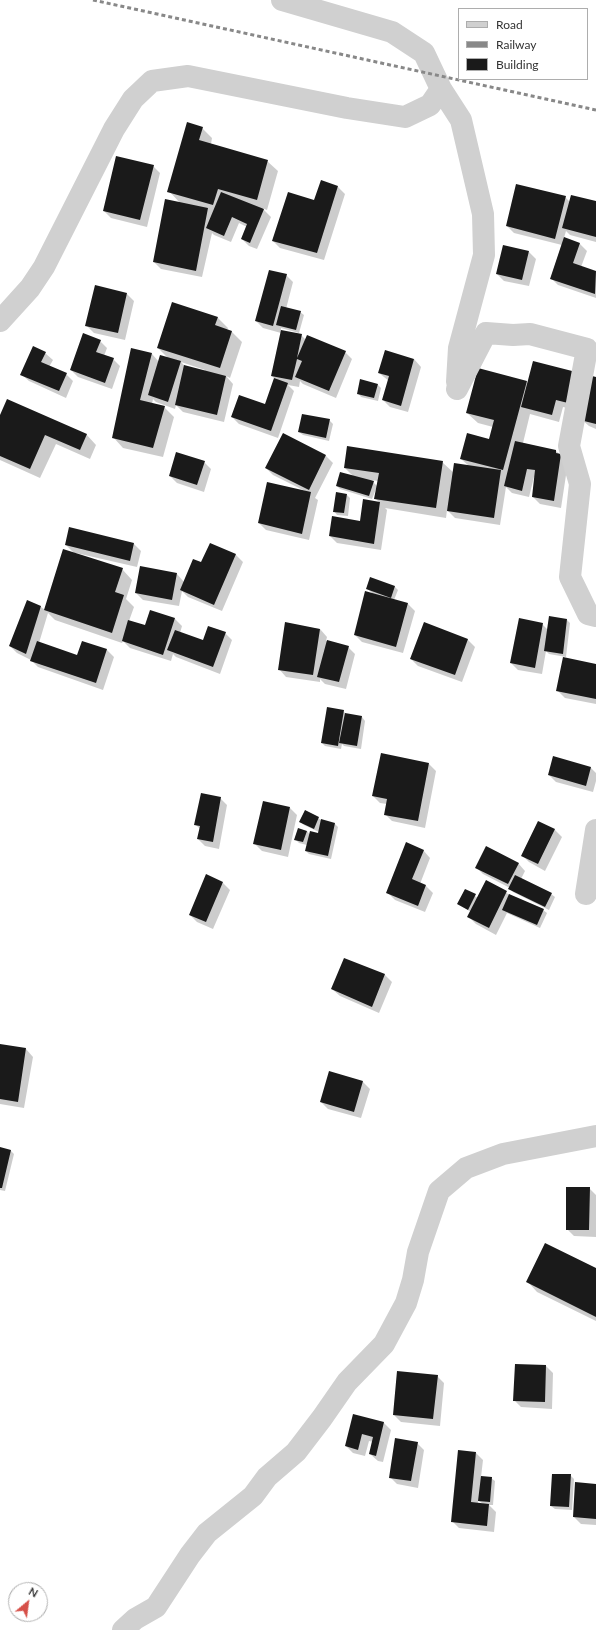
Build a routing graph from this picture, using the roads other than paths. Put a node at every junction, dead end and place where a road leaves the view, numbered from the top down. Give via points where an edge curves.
1 (282, 0) edge
2 (441, 89) junction
3 (0, 321) edge
4 (593, 619) edge
5 (596, 830) edge
6 (586, 894) dead end
7 (596, 1136) edge
8 (123, 1630) edge

1 - 2 street via 392,32 424,54
2 - 3 street via 430,105 405,117 188,76 152,81 133,99 114,129 44,267 30,288
2 - 4 street via 461,120 483,214 484,255 459,348 457,389 486,333 530,334 588,349 569,446 580,484 570,577
5 - 6 street
7 - 8 street via 503,1154 466,1168 439,1191 418,1252 414,1280 406,1303 384,1344 347,1382 296,1452 267,1477 252,1496 206,1533 156,1607 135,1619

